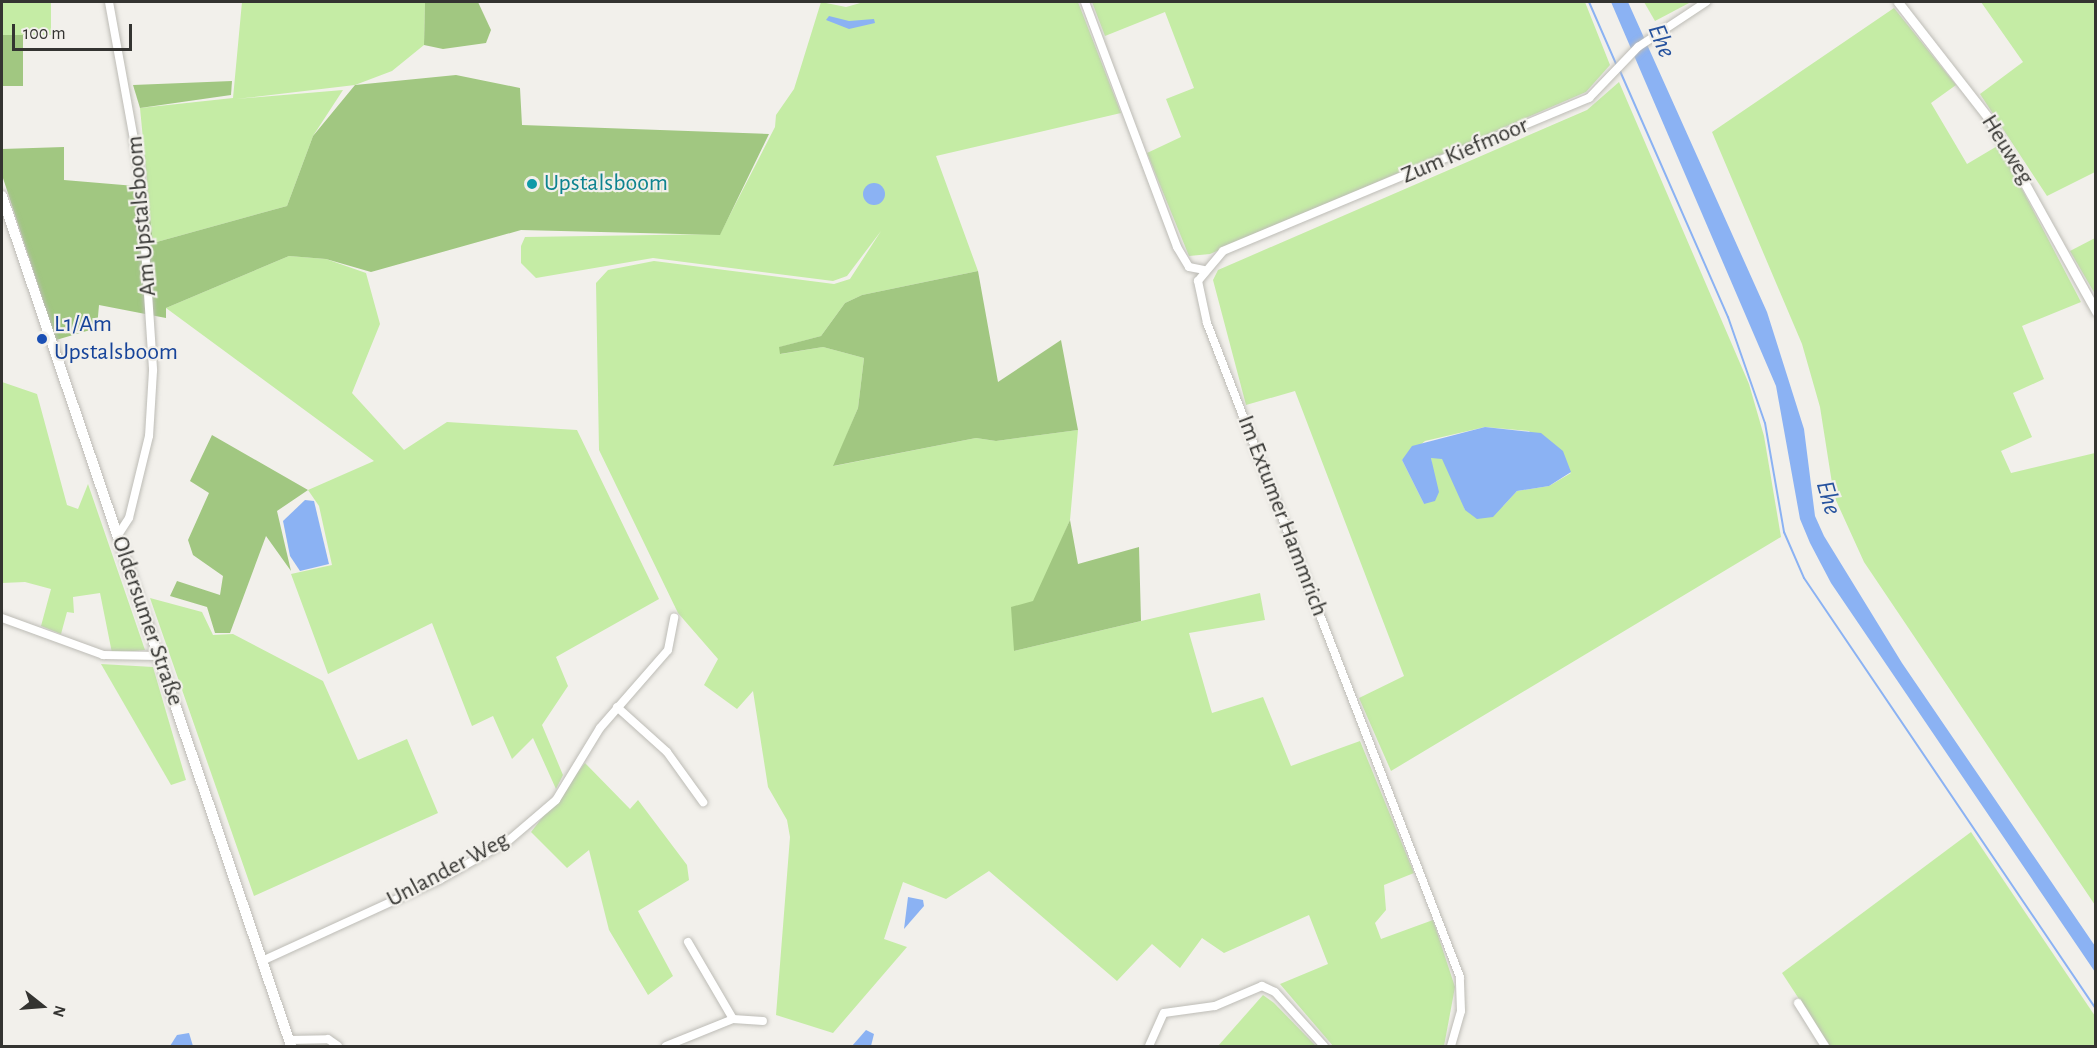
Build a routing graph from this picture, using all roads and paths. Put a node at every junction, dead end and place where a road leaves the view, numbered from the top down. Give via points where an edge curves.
1 (109, 2) edge
2 (1085, 2) edge
3 (1706, 2) edge
4 (1898, 2) edge
5 (2, 196) edge
6 (1204, 270) junction
7 (2096, 311) edge
8 (118, 535) junction
9 (2, 618) edge
10 (674, 618) dead end
11 (159, 656) junction
12 (617, 707) junction
13 (703, 802) dead end
14 (688, 942) dead end
15 (262, 961) junction
16 (1798, 1003) dead end
17 (733, 1019) junction
18 (763, 1021) dead end
19 (290, 1043) edge
20 (338, 1047) edge
21 (666, 1047) edge
22 (1149, 1047) edge
23 (1324, 1047) edge
24 (1451, 1047) edge
25 (1825, 1047) edge

1 - 8 street, Am Upstalsboom via 140,173 153,371 149,436 129,518
2 - 6 street via 1177,247 1189,267
3 - 6 street, Zum Kiefmoor via 1671,21 1589,98 1223,251
4 - 7 street, Heuweg via 1989,119
5 - 8 main road, Oldersumer Straße
6 - 24 street, Im Extumer Hammrich via 1197,292 1208,323 1460,977 1461,1011
8 - 11 main road, Oldersumer Straße
9 - 11 street via 103,655
10 - 12 street, Unlander Weg via 668,650
11 - 15 main road, Oldersumer Straße
12 - 13 street via 667,752
12 - 15 street, Unlander Weg via 556,800 507,842 439,880
14 - 17 street
15 - 19 main road, Oldersumer Straße
16 - 25 street
17 - 18 street
17 - 21 street
19 - 20 street via 328,1039
22 - 23 street via 1164,1013 1215,1006 1262,986 1275,992

